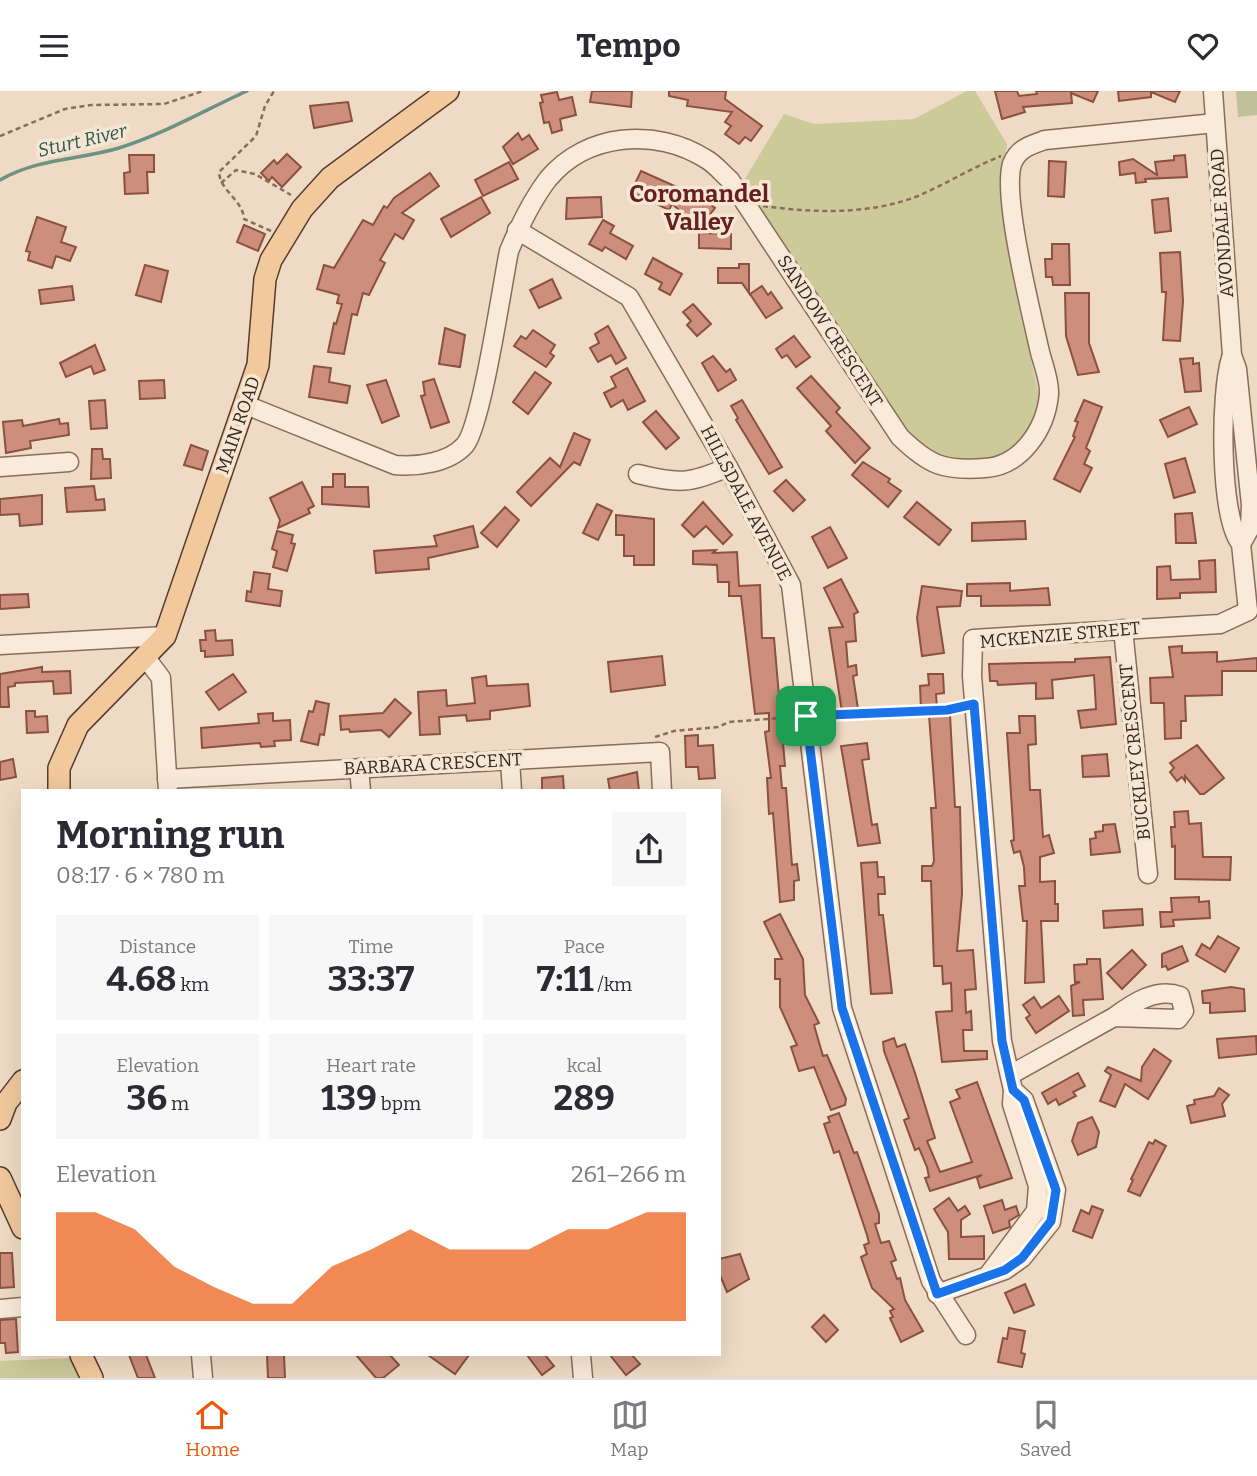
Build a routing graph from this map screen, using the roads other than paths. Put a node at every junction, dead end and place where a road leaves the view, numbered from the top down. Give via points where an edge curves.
1 (447, 91) edge
2 (1213, 91) edge
3 (1215, 123) junction
4 (517, 230) junction
5 (246, 405) junction
6 (69, 462) dead end
7 (0, 467) edge
8 (728, 467) junction
9 (638, 474) dead end
10 (1253, 613) edge
11 (1123, 629) junction
12 (165, 636) junction
13 (0, 645) edge
14 (146, 658) junction
15 (510, 760) junction
16 (359, 768) junction
17 (167, 785) edge
18 (59, 789) edge
19 (361, 789) edge
20 (512, 789) edge
21 (662, 789) edge
22 (1148, 874) dead end
23 (1114, 1017) dead end
24 (1012, 1082) junction
25 (21, 1084) edge
26 (0, 1119) edge
27 (0, 1178) edge
28 (21, 1224) edge
29 (937, 1294) junction
30 (21, 1307) edge
31 (0, 1309) edge
32 (967, 1335) dead end
33 (81, 1356) edge
34 (201, 1356) edge
35 (581, 1356) edge
36 (92, 1378) edge
37 (203, 1378) edge
38 (583, 1378) edge

1 - 5 main road, MAIN ROAD via 330,178 305,204 271,260 265,279 262,344
2 - 3 street, AVONDALE ROAD
3 - 4 street, SANDOW CRESCENT via 1045,140 1024,147 1013,164 1010,190 1023,277 1049,393 1041,426 1020,456 991,468 953,470 923,459 900,437 730,180 705,158 645,138 606,141 569,159 548,180
3 - 10 street, AVONDALE ROAD via 1232,355 1224,393 1226,497 1234,535 1241,544
4 - 5 street, SANDOW CRESCENT via 509,250 476,418 464,446 416,467 395,465
4 - 8 street, HILLSDALE AVENUE via 629,297
5 - 12 main road, MAIN ROAD
6 - 7 street
8 - 9 street via 674,483
8 - 29 street, HILLSDALE AVENUE via 791,585 842,1008
10 - 11 street, MCKENZIE STREET via 1220,624
11 - 22 street, BUCKLEY CRESCENT
11 - 24 street, MCKENZIE STREET via 973,639 974,704 1002,1041
12 - 13 street
12 - 14 main road, MAIN ROAD
14 - 17 street via 160,678
14 - 18 main road, MAIN ROAD via 78,725 59,768
15 - 16 street, BARBARA CRESCENT
15 - 20 street
15 - 21 street, BARBARA CRESCENT via 660,752
16 - 17 street, BARBARA CRESCENT
16 - 19 street
23 - 24 street
24 - 29 street, MCKENZIE STREET via 1024,1100 1056,1190 1051,1221 1022,1258 1005,1270
25 - 26 main road
27 - 28 main road
29 - 32 street, HILLSDALE AVENUE
30 - 31 street
33 - 36 main road
34 - 37 street
35 - 38 street

